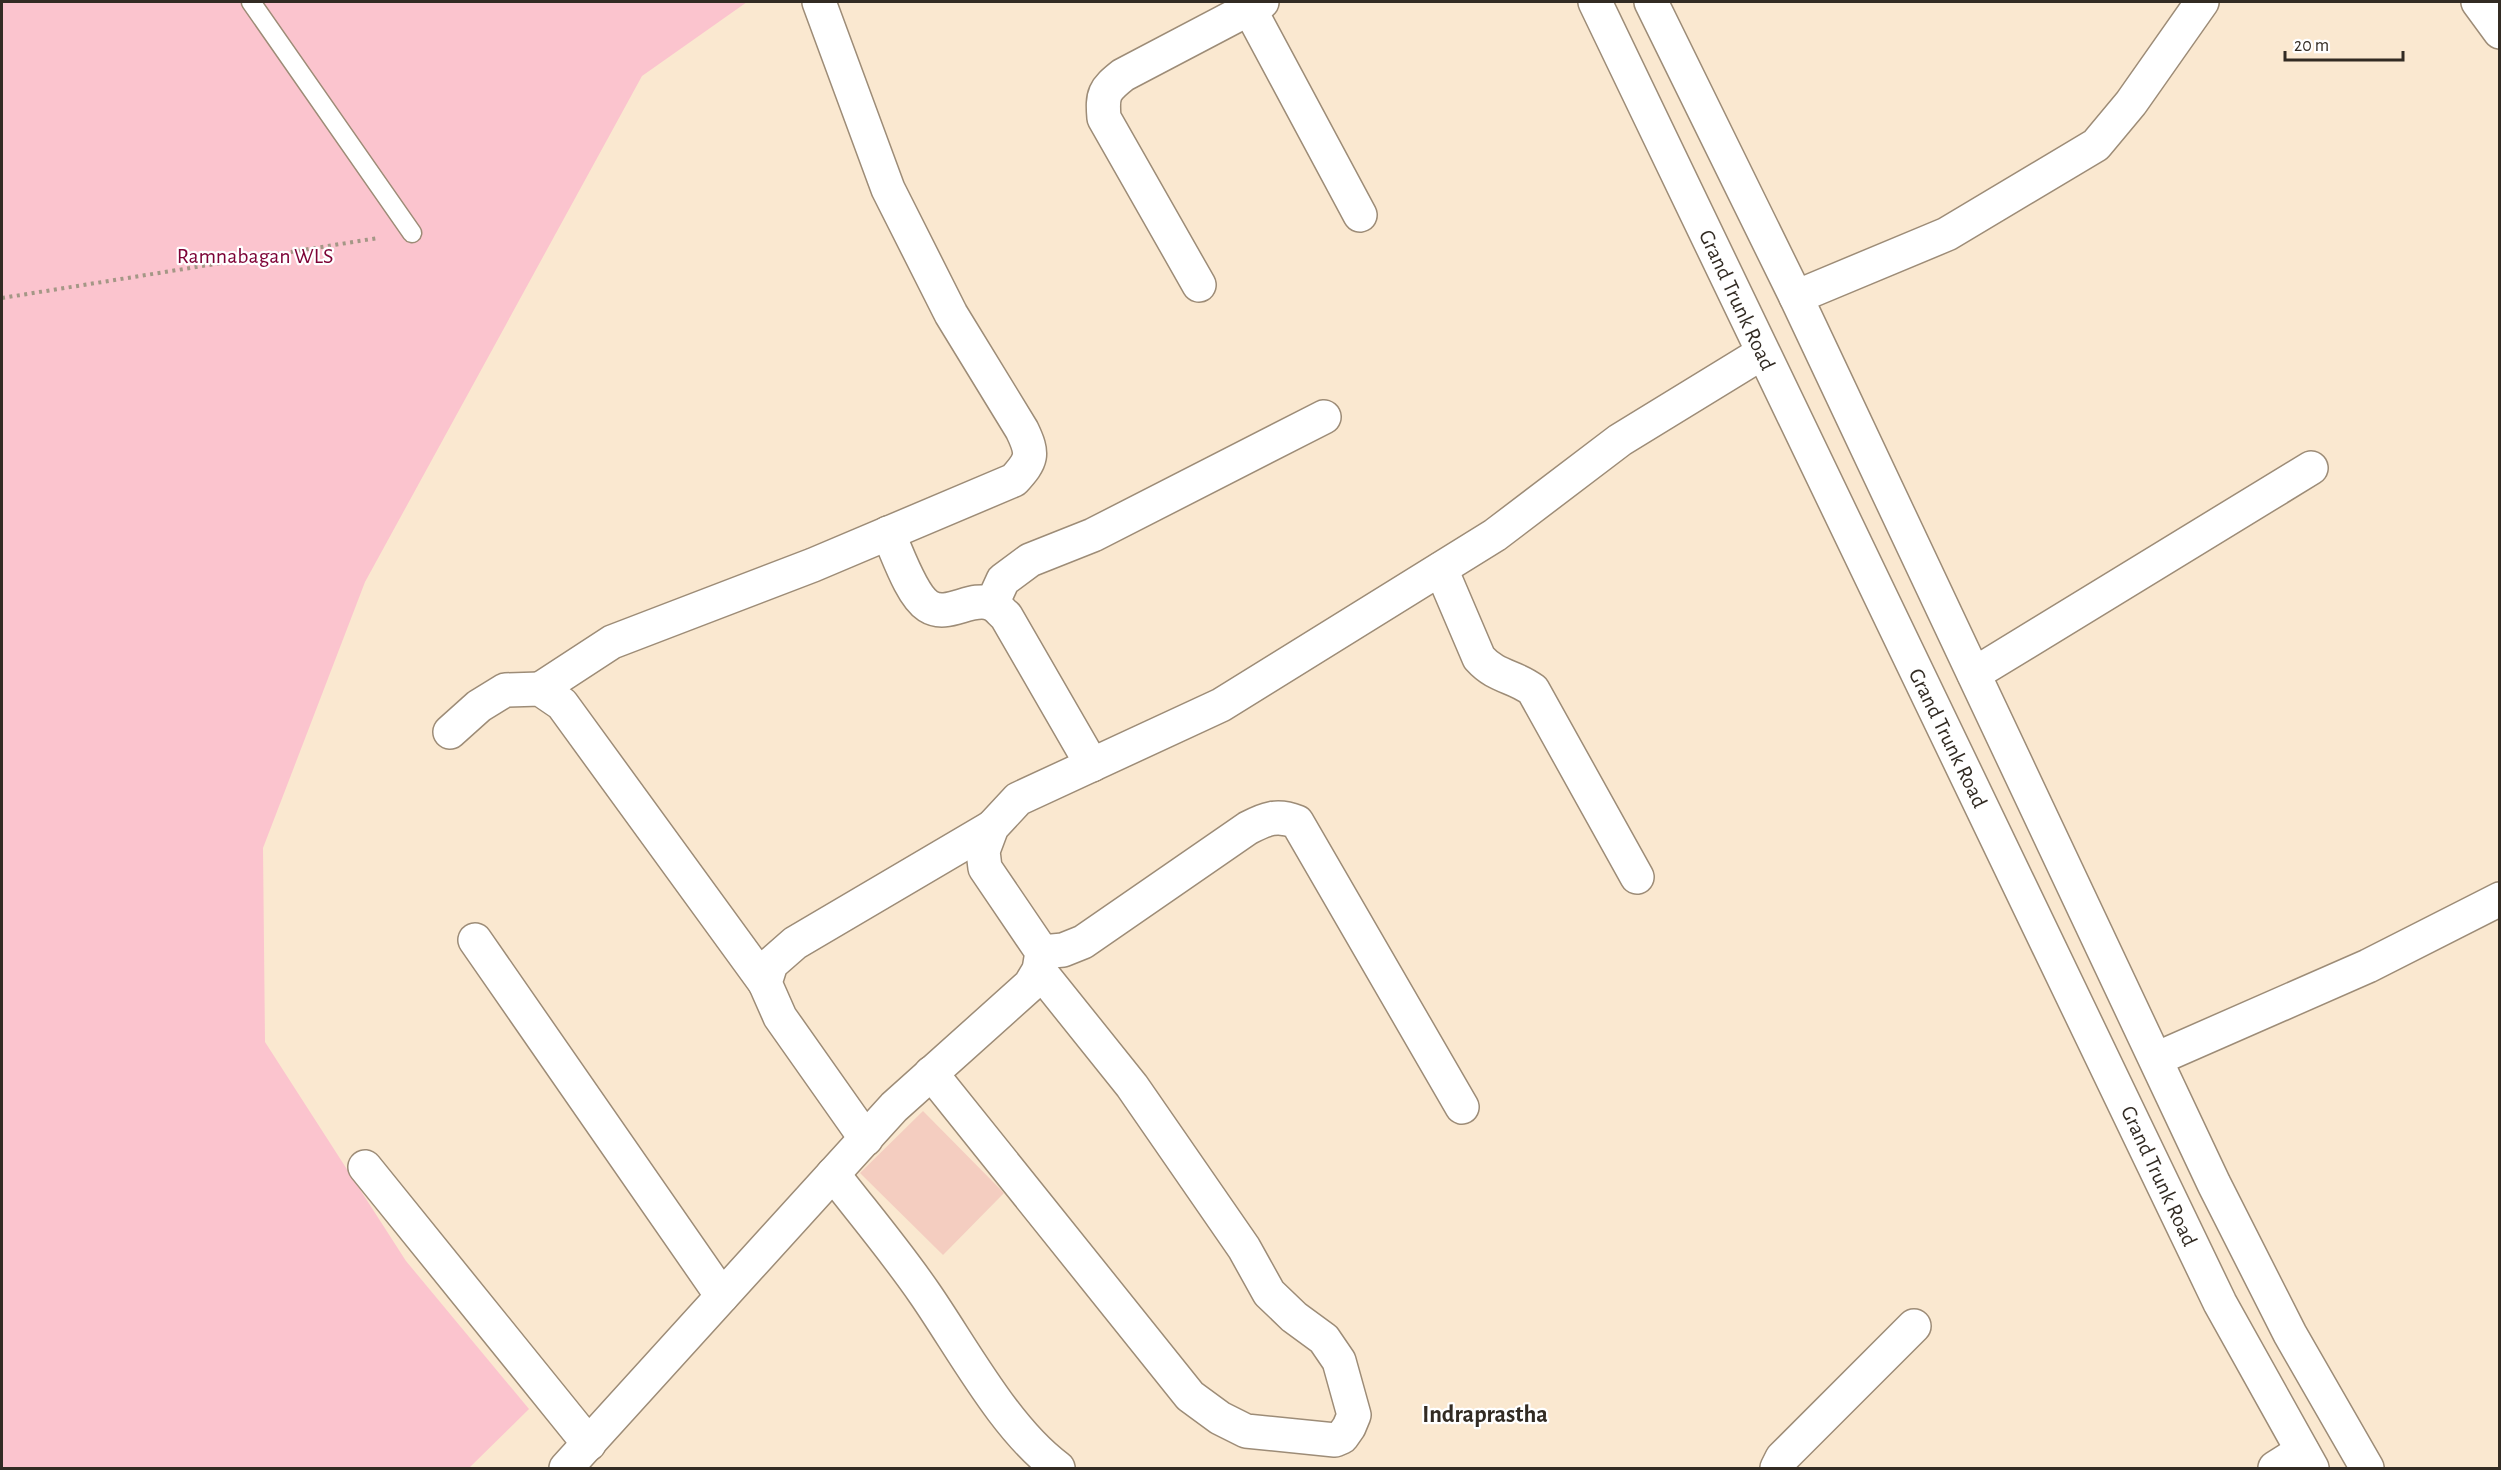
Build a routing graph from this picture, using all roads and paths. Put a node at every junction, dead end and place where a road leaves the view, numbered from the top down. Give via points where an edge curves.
1 (251, 2) edge
2 (819, 2) edge
3 (1595, 2) edge
4 (1651, 2) edge
5 (2202, 2) edge
6 (1256, 5) edge
7 (1360, 215) dead end
8 (412, 233) joint
9 (1199, 285) dead end
10 (1796, 297) junction
11 (2, 298) edge
12 (1762, 353) junction
13 (1324, 417) dead end
14 (2311, 468) dead end
15 (888, 533) junction
16 (1441, 569) junction
17 (992, 604) junction
18 (1974, 674) junction
19 (540, 689) junction
20 (450, 732) dead end
21 (1092, 765) junction
22 (992, 827) junction
23 (1637, 877) dead end
24 (2499, 899) edge
25 (475, 940) dead end
26 (1040, 961) junction
27 (765, 983) junction
28 (2156, 1059) junction
29 (931, 1073) junction
30 (1462, 1107) dead end
31 (866, 1138) junction
32 (365, 1167) dead end
33 (833, 1174) junction
34 (722, 1296) junction
35 (1914, 1326) dead end
36 (589, 1444) junction
37 (2296, 1463) edge
38 (566, 1468) edge
39 (1058, 1468) edge
40 (1777, 1468) edge
41 (2367, 1468) edge

1 - 8 lane
2 - 15 street via 888,189 951,314 1030,448 1029,463 1014,480
3 - 12 street, Grand Trunk Road
4 - 10 street, Grand Trunk Road
5 - 10 street via 2096,144 1947,234
6 - 7 street
6 - 9 street via 1123,75 1107,88 1102,99 1104,118
8 - 11 path
10 - 18 street, Grand Trunk Road
12 - 16 street via 1620,440 1495,535
12 - 37 street, Grand Trunk Road
13 - 17 street via 1093,535 1030,560 1003,580
14 - 18 street
15 - 17 street via 919,597 929,607 944,611 977,603
15 - 19 street via 612,642
16 - 21 street via 1221,705
16 - 23 street via 1479,658 1489,669 1533,690
17 - 21 street via 1006,616
18 - 28 street, Grand Trunk Road
19 - 20 street via 505,690 479,706
19 - 27 street via 562,704
21 - 22 street via 1018,800
22 - 26 street via 983,851 985,868
22 - 27 street via 795,943 771,964
24 - 28 street via 2368,966
25 - 34 street
26 - 29 street via 1030,985
26 - 29 street via 1244,1248 1269,1293 1293,1317 1324,1339 1339,1361 1354,1415 1342,1437 1335,1440 1246,1431 1190,1396
26 - 30 street via 1083,942 1248,828 1268,818 1285,817 1297,822
27 - 31 street via 780,1017
28 - 41 street, Grand Trunk Road via 2290,1334
29 - 31 street
31 - 33 street
32 - 36 street
33 - 34 street
33 - 39 street via 923,1291 1007,1416 1040,1455
34 - 36 street
35 - 40 street via 1782,1458
36 - 38 street

